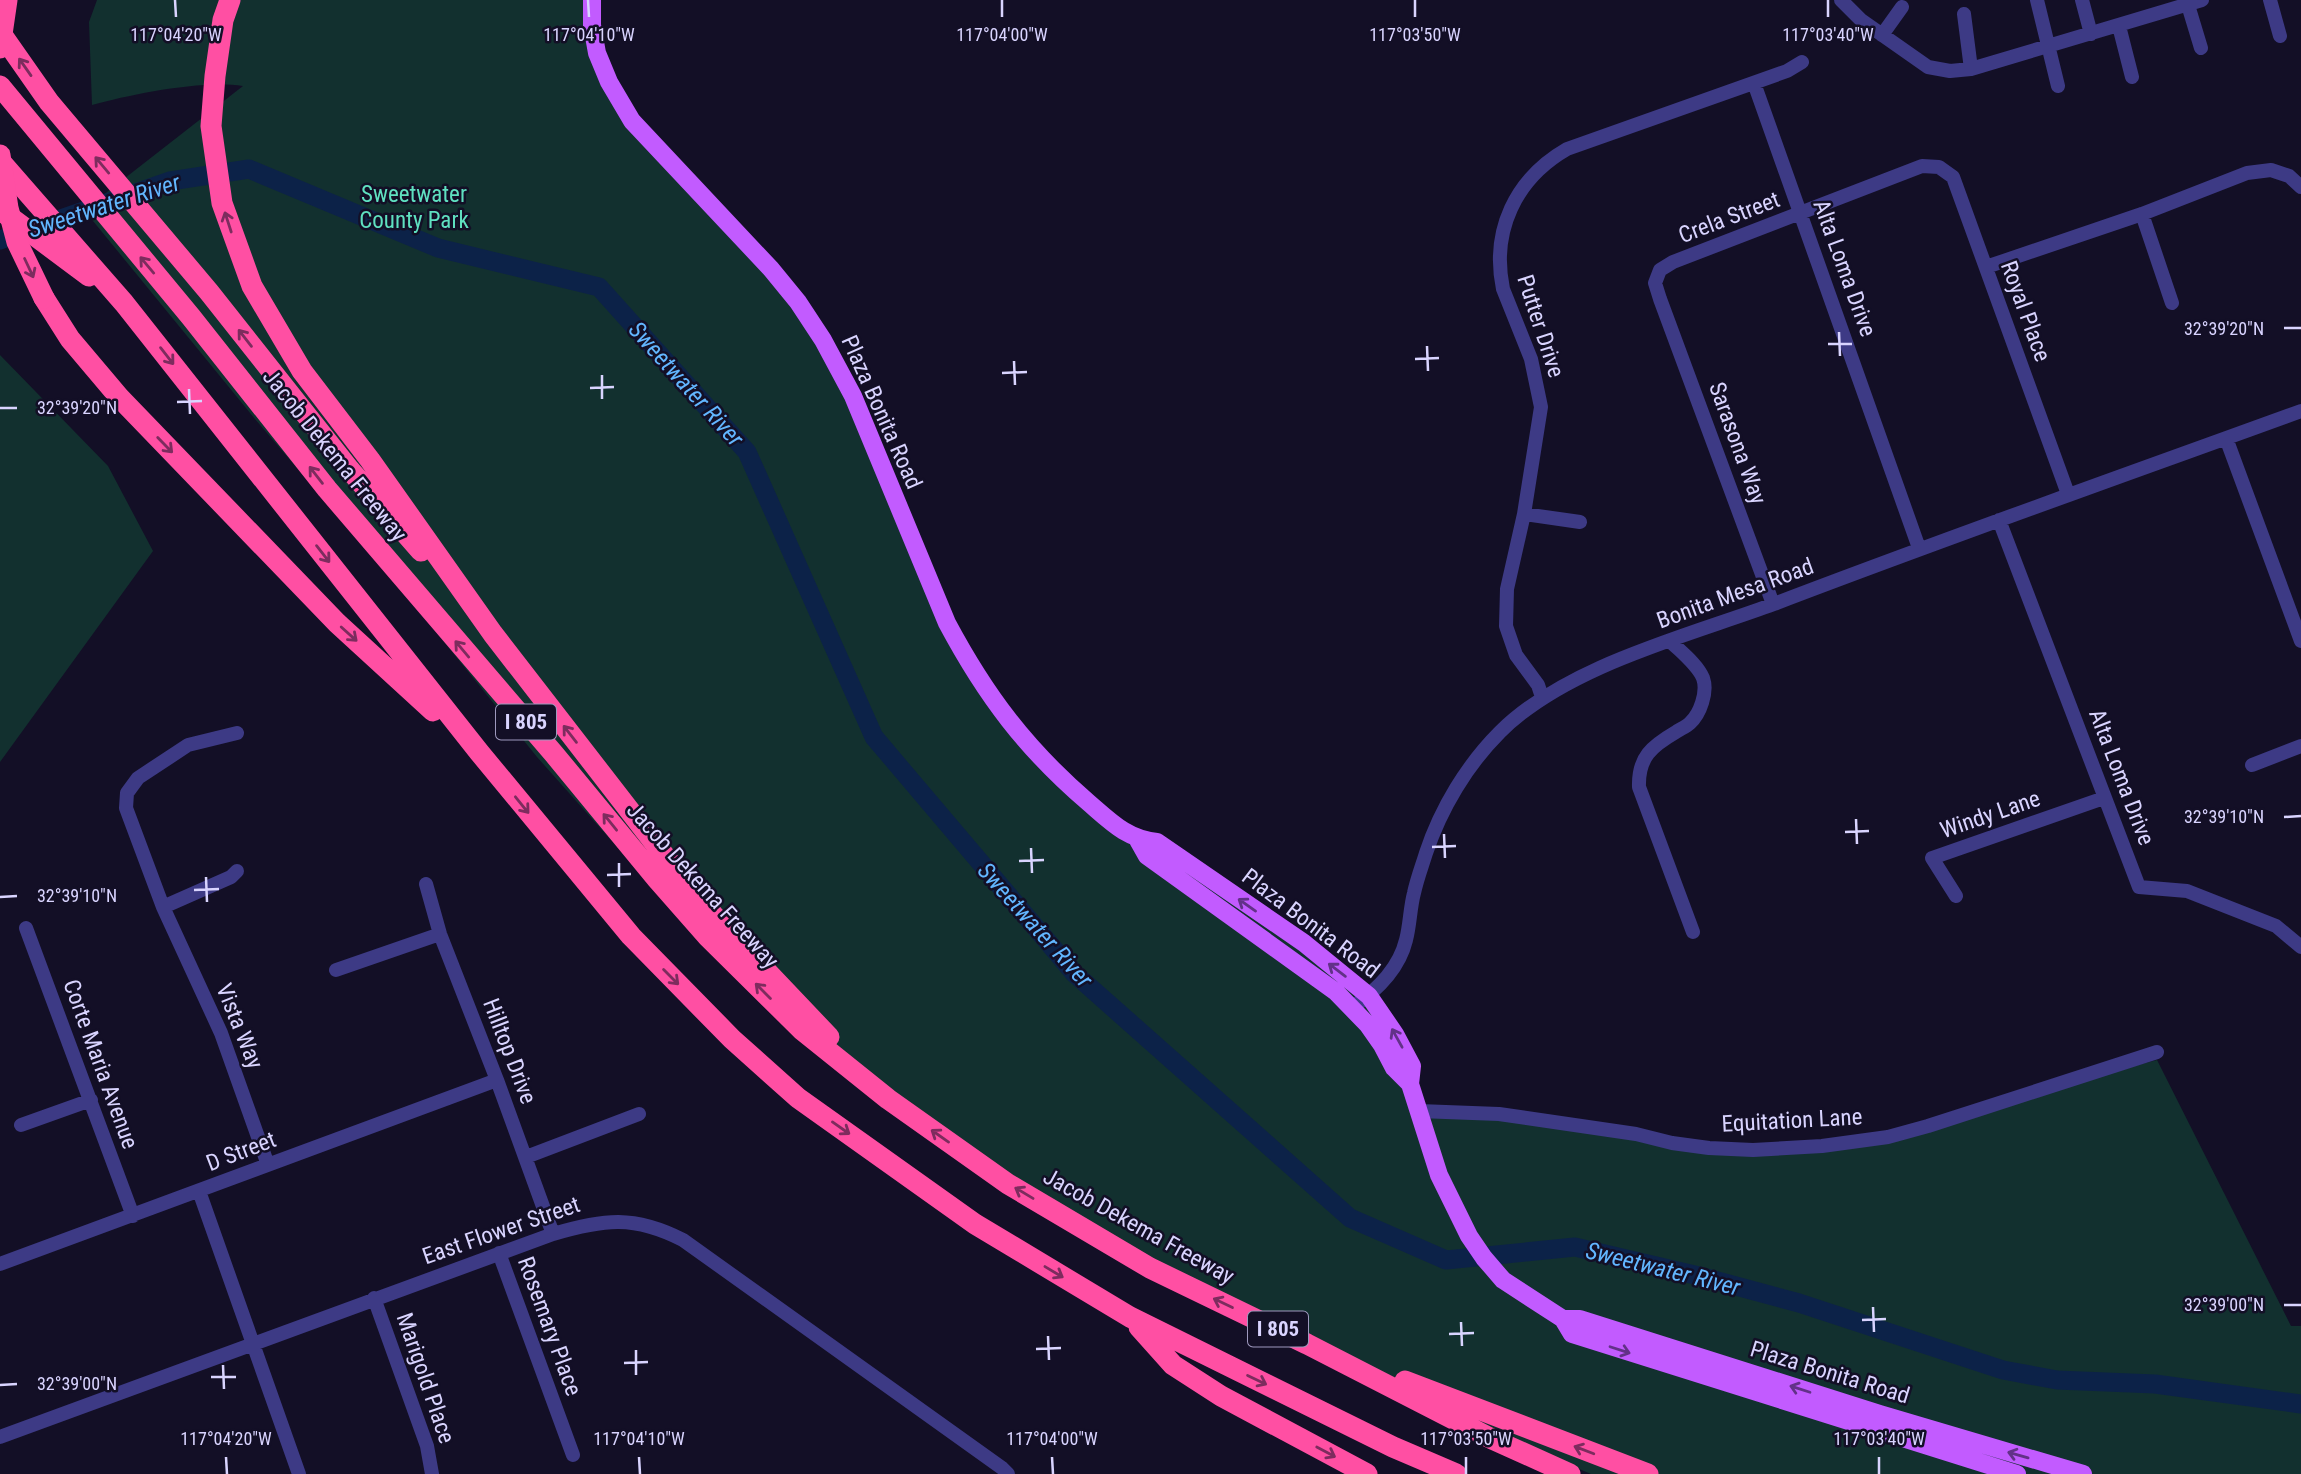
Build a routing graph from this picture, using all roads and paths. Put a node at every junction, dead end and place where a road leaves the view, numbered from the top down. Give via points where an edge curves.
1 (8, 0) edge
2 (230, 0) edge
3 (592, 0) edge
4 (1841, 0) edge
5 (2037, 0) edge
6 (2082, 0) edge
7 (2202, 0) edge
8 (2270, 0) edge
9 (2188, 5) junction
10 (2161, 6) edge
11 (1902, 7) dead end
12 (1964, 14) dead end
13 (2119, 26) junction
14 (0, 32) edge
15 (2091, 34) junction
16 (1882, 35) junction
17 (2280, 36) dead end
18 (2049, 45) junction
19 (0, 48) edge
20 (2201, 48) dead end
21 (1802, 62) dead end
22 (1971, 69) junction
23 (2132, 77) dead end
24 (1754, 83) junction
25 (0, 86) edge
26 (2058, 86) dead end
27 (0, 155) edge
28 (0, 161) edge
29 (1922, 166) joint
30 (2301, 187) edge
31 (0, 210) edge
32 (1801, 213) junction
33 (2142, 214) junction
34 (1986, 267) junction
35 (1660, 299) joint
36 (124, 303) junction
37 (2172, 303) dead end
38 (2301, 411) edge
39 (2226, 438) junction
40 (2068, 494) junction
41 (1524, 514) junction
42 (1999, 520) junction
43 (1580, 522) dead end
44 (1919, 548) junction
45 (1773, 604) junction
46 (494, 634) junction
47 (1670, 641) junction
48 (2301, 641) edge
49 (1542, 697) junction
50 (237, 733) dead end
51 (2301, 746) edge
52 (479, 752) junction
53 (2252, 765) dead end
54 (2104, 798) junction
55 (1138, 840) junction
56 (237, 871) dead end
57 (426, 884) dead end
58 (1956, 896) dead end
59 (163, 907) junction
60 (26, 928) dead end
61 (1693, 932) dead end
62 (440, 934) junction
63 (2301, 947) edge
64 (335, 970) dead end
65 (1369, 996) junction
66 (1351, 1008) junction
67 (2157, 1052) dead end
68 (497, 1080) junction
69 (1410, 1084) junction
70 (90, 1100) junction
71 (888, 1100) junction
72 (1419, 1111) junction
73 (639, 1114) dead end
74 (21, 1125) dead end
75 (526, 1157) junction
76 (268, 1165) junction
77 (199, 1191) junction
78 (133, 1216) junction
79 (553, 1234) junction
80 (499, 1253) junction
81 (0, 1264) edge
82 (374, 1298) junction
83 (1130, 1317) junction
84 (1563, 1319) junction
85 (252, 1344) junction
86 (1307, 1344) junction
87 (0, 1437) edge
88 (573, 1455) dead end
89 (299, 1474) edge
90 (432, 1474) edge
91 (1008, 1474) edge
92 (1367, 1474) edge
93 (1456, 1474) edge
94 (1570, 1474) edge
95 (1648, 1474) edge
96 (2017, 1474) edge
97 (2083, 1474) edge

1 - 19 highway, bridge
46 -> 2 highway via 302,371 252,286 229,227 215,169 211,126 223,20
3 - 55 main road, Plaza Bonita Road via 597,53 632,121 771,269 823,340 853,396 943,612 1005,718 1061,779
4 - 16 street
5 - 18 street
6 - 15 street
7 - 9 street
8 - 17 street
9 - 10 street
9 - 20 street
10 - 13 street
11 - 16 street
12 - 22 street
13 - 15 street
13 - 23 street
46 -> 14 highway via 349,469 209,292 49,102
15 - 18 street
16 - 22 street via 1928,67
18 - 22 street
18 - 26 street
21 - 24 street, Putter Drive
24 - 32 street, Alta Loma Drive
24 - 41 street, Putter Drive via 1567,149 1534,173 1511,206 1500,243 1500,278 1531,359 1541,407
71 -> 25 highway, Jacob Dekema Freeway / I 805 via 802,1030 682,908 327,489
27 -> 52 highway, bridge via 17,242 70,339 119,397 337,623
28 - 36 highway, I 805
29 - 32 street, Crela Street
29 - 34 street, Royal Place via 1939,167 1953,177
30 - 33 street via 2289,176 2271,170 2247,173
31 - 36 highway
32 - 35 street, Crela Street via 1673,262 1660,270 1655,283
32 - 44 street, Alta Loma Drive
33 - 34 street
33 - 37 street
34 - 40 street, Royal Place
35 - 45 street, Sarasona Way
36 -> 52 highway, I 805
38 - 39 street, Bonita Mesa Road
39 - 40 street, Bonita Mesa Road
39 - 48 street
40 - 42 street, Bonita Mesa Road
41 - 43 street
41 - 49 street, Putter Drive via 1506,601 1506,626 1516,655
42 - 44 street, Bonita Mesa Road
42 - 54 street, Alta Loma Drive
44 - 45 street, Bonita Mesa Road
45 - 47 street, Bonita Mesa Road
71 -> 46 highway via 698,897
47 - 49 street, Bonita Mesa Road via 1596,669
47 - 61 street via 1704,679 1704,693 1690,723 1648,753 1639,787
49 - 65 street, Bonita Mesa Road via 1500,731 1463,776 1427,849 1400,957
50 - 59 street, Vista Way via 188,745 138,778 127,793 126,807
51 - 53 street
52 -> 83 highway, I 805 via 631,936 732,1039 798,1098 975,1224
54 - 58 street, Windy Lane via 1932,858
54 - 63 street, Alta Loma Drive via 2139,887 2187,891 2276,926
65 -> 55 main road, Plaza Bonita Road via 1304,943 1157,842
55 - 66 main road, Plaza Bonita Road via 1147,856 1300,964
56 - 59 street
57 - 62 street, Hilltop Drive
59 - 76 street, Vista Way via 221,1033
60 - 70 street, Corte Maria Avenue
62 - 64 street
62 - 68 street, Hilltop Drive
65 - 66 street, Bonita Mesa Road
69 -> 65 main road, Plaza Bonita Road via 1412,1066
66 - 69 main road, Plaza Bonita Road
67 - 72 street, Equitation Lane via 1928,1126 1822,1146 1709,1148 1505,1115
68 - 75 street, Hilltop Drive
68 - 76 street, D Street
69 - 72 main road, Plaza Bonita Road
70 - 74 street
70 - 78 street, Corte Maria Avenue
86 -> 71 highway, Jacob Dekema Freeway / I 805 via 1150,1268 1008,1184
72 - 84 main road, Plaza Bonita Road via 1439,1175 1484,1258 1517,1291
73 - 75 street
75 - 79 street, Hilltop Drive
76 - 77 street, D Street
77 - 78 street, D Street
77 - 85 street
78 - 81 street, D Street
79 - 80 street, East Flower Street
79 - 91 street, East Flower Street via 617,1221 645,1225 683,1240
80 - 82 street, East Flower Street
80 - 88 street, Rosemary Place
82 - 85 street, East Flower Street
82 - 90 street, Marigold Place via 427,1446
83 -> 92 highway via 1173,1365 1221,1396
83 -> 93 highway, I 805
84 -> 96 main road, Plaza Bonita Road via 1572,1334
97 -> 84 main road, Plaza Bonita Road via 1580,1319
85 - 87 street, East Flower Street
85 - 89 street
86 - 94 highway, Jacob Dekema Freeway / I 805
95 -> 86 highway

